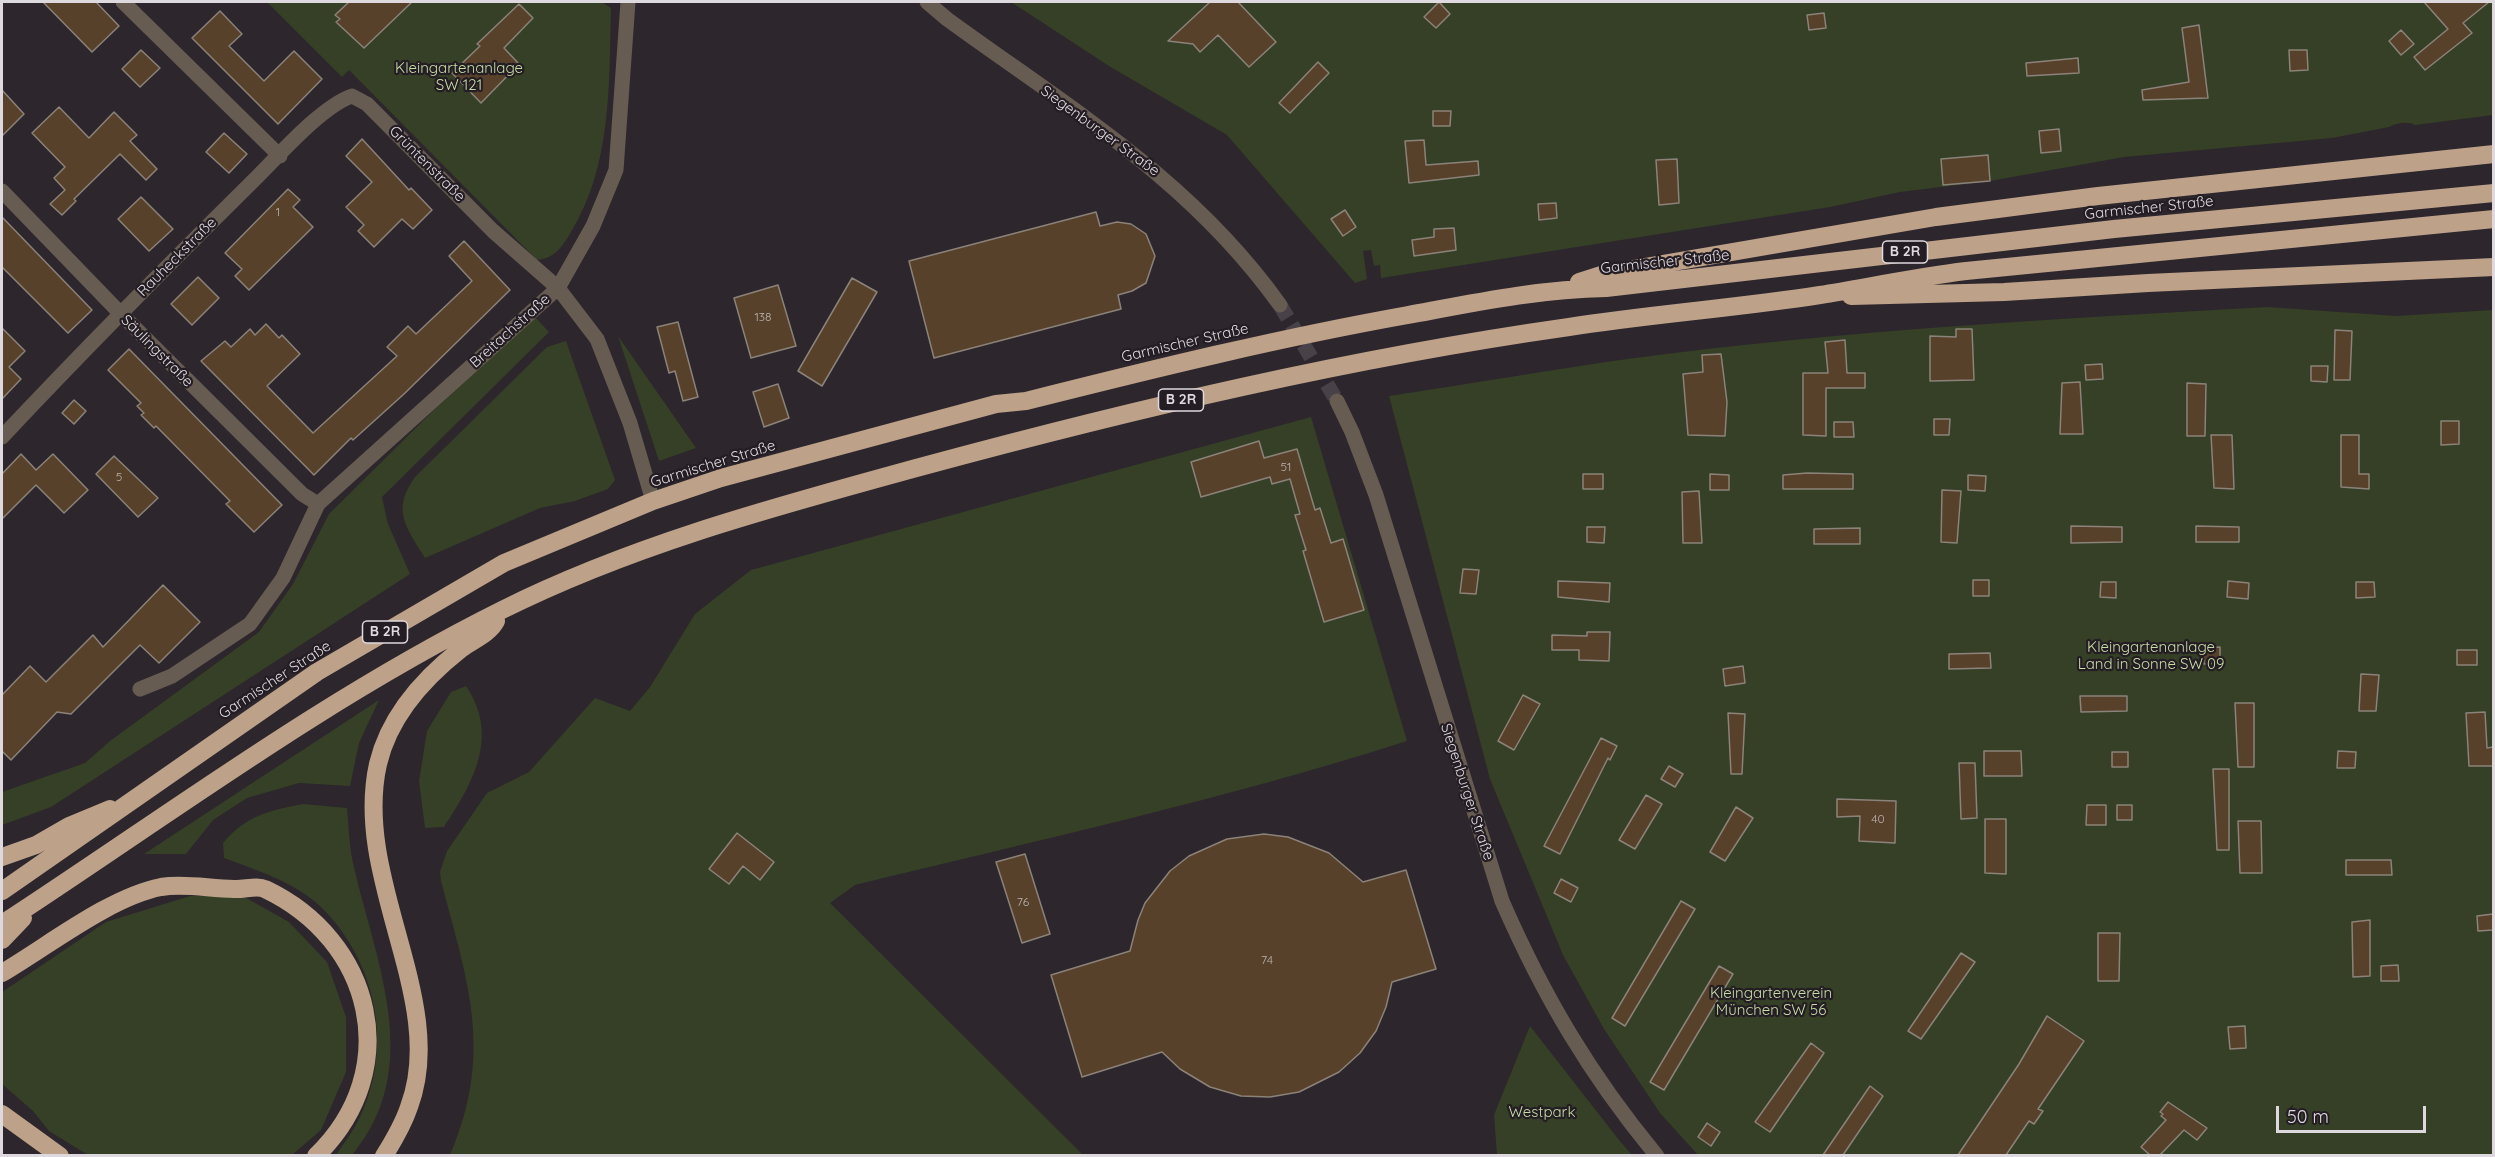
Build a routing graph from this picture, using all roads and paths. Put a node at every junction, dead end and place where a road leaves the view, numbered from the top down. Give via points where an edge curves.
1 (123, 2) edge
2 (628, 2) edge
3 (927, 2) edge
4 (2493, 154) edge
5 (280, 156) junction
6 (2, 191) edge
7 (2493, 193) edge
8 (2493, 219) edge
9 (2493, 267) edge
10 (558, 288) junction
11 (1560, 289) junction
12 (1820, 295) junction
13 (1280, 305) tunnel mouth
14 (120, 313) junction
15 (1337, 401) tunnel mouth
16 (2, 437) edge
17 (653, 501) junction
18 (318, 504) junction
19 (503, 609) junction
20 (140, 689) dead end
21 (137, 799) junction
22 (2, 857) edge
23 (2, 891) edge
24 (40, 899) junction
25 (2, 924) edge
26 (2, 940) edge
27 (2, 973) edge
28 (2, 1114) edge
29 (60, 1155) edge
30 (316, 1155) edge
31 (384, 1155) edge
32 (1657, 1155) edge

1 - 5 street
2 - 10 street, Breitachstraße via 616,170 593,226
3 - 13 street, Siegenburger Straße via 1159,173 1242,257
4 - 11 highway via 1936,217 1604,274
5 - 10 street, Grüntenstraße via 336,101 352,96 367,104 493,231
5 - 14 street, Rauheckstraße
6 - 14 street, Säulingstraße
7 - 11 highway, Garmischer Straße / B 2R via 2114,229 1606,288
8 - 12 highway, B 2R via 2066,260 1889,281
9 - 12 highway via 1886,297
10 - 17 street, Grüntenstraße via 597,339 608,363
10 - 18 street, Breitachstraße
11 - 17 highway, Garmischer Straße / B 2R via 1335,328 996,404 754,469
12 - 19 highway, B 2R via 1567,327 1268,380 1162,404 740,517 599,567
14 - 16 street, Rauheckstraße
14 - 18 street, Säulingstraße via 302,494
15 - 32 street, Siegenburger Straße via 1376,495 1502,901 1566,1032 1621,1113
17 - 21 highway, Garmischer Straße / B 2R via 504,563 413,615 256,712
18 - 20 street via 283,578 250,624 172,676
19 - 24 highway, B 2R via 361,687
19 - 31 highway via 492,628 423,682 390,730 378,763 373,833 387,903 411,986 419,1042 410,1106
21 - 22 highway
21 - 23 highway, Garmischer Straße / B 2R
24 - 25 highway, B 2R
24 - 26 highway, B 2R
27 - 30 highway via 120,901 162,887 263,888 322,928 356,979 366,1016 368,1062 360,1094 345,1120
28 - 29 highway

